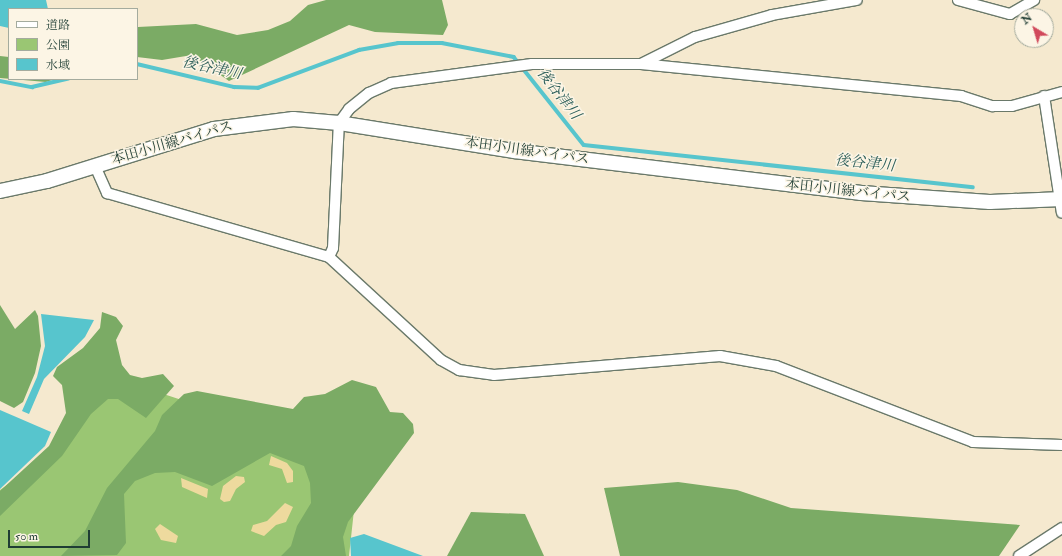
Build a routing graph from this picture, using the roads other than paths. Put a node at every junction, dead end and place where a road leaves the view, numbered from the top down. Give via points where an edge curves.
1 (857, 0) edge
2 (958, 0) edge
3 (1034, 0) edge
4 (641, 64) junction
5 (1062, 92) edge
6 (1044, 96) junction
7 (339, 123) junction
8 (95, 166) junction
9 (0, 190) edge
10 (1061, 204) edge
11 (329, 257) junction
12 (1062, 445) edge
13 (1062, 528) edge
14 (1019, 556) edge

1 - 4 street via 772,15 695,37
2 - 3 street via 1010,14
4 - 6 street via 961,96 992,106 1012,106
4 - 7 street via 556,62 391,83 368,93 349,109
5 - 6 street
6 - 10 street
7 - 8 street, 本田小川線バイパス via 293,119 229,126
7 - 10 street, 本田小川線バイパス via 514,151 868,194
7 - 11 street via 333,248
8 - 9 street, 本田小川線バイパス
8 - 11 street via 107,193
11 - 12 street via 441,360 459,370 494,375 720,356 776,366 973,442
13 - 14 street

